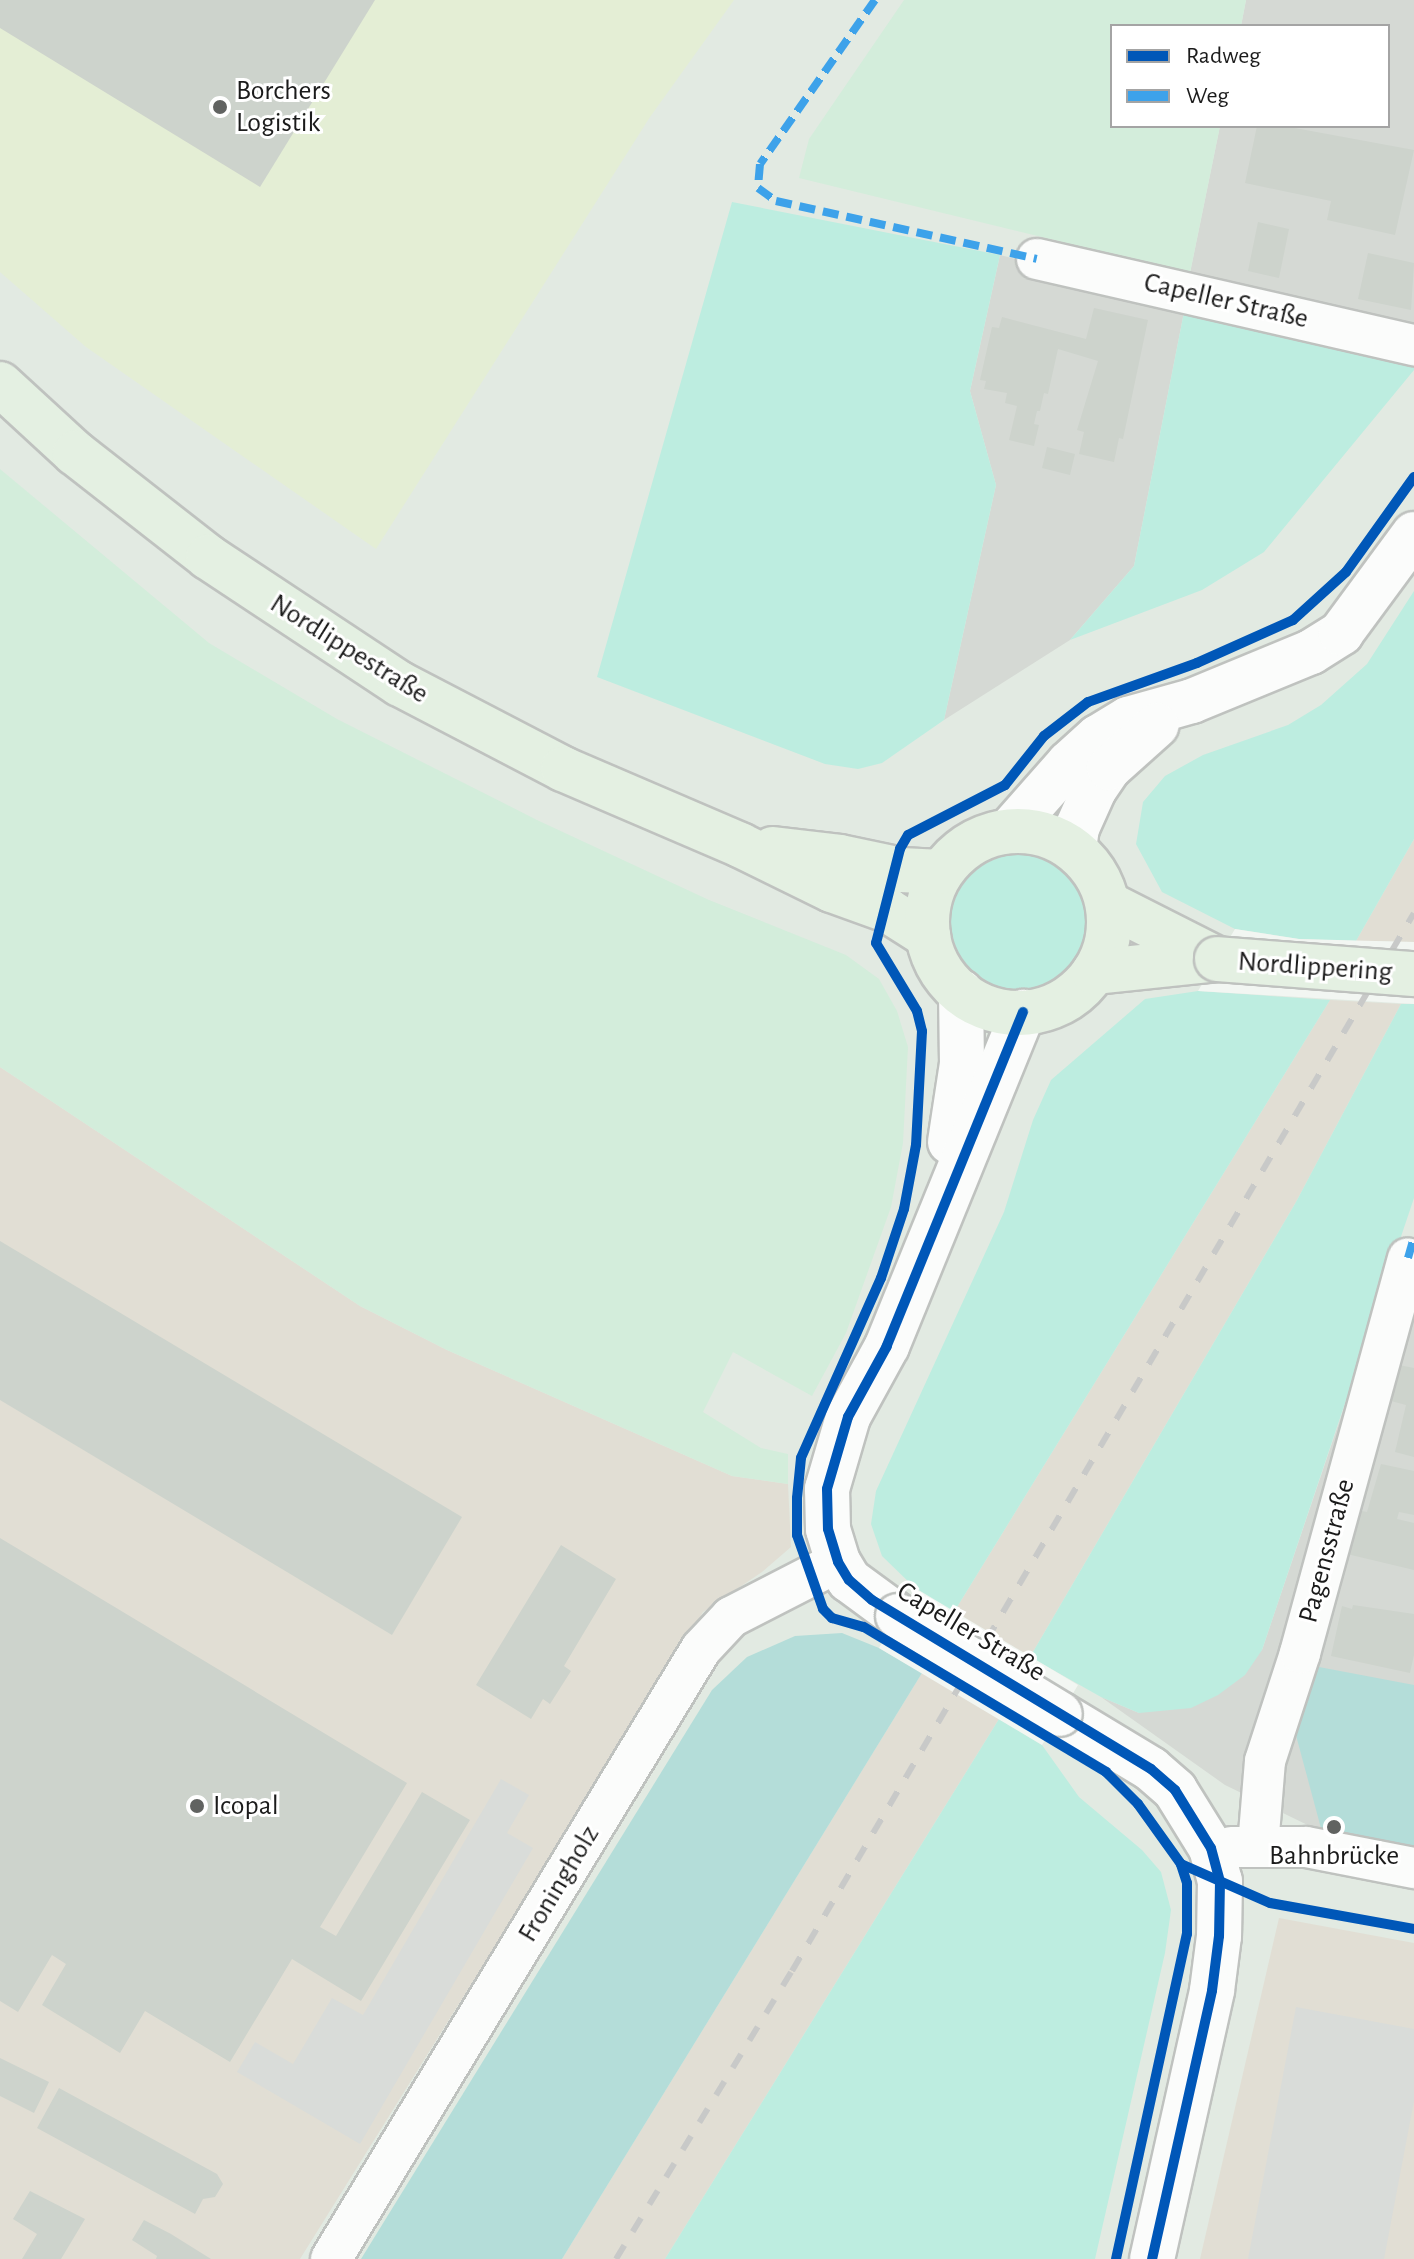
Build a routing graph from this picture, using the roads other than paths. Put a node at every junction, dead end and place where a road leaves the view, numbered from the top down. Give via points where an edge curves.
1 (1037, 259) dead end
2 (1414, 345) edge
3 (0, 384) edge
4 (1414, 534) edge
5 (1192, 701) junction
6 (1010, 830) junction
7 (740, 845) junction
8 (1074, 849) junction
9 (941, 872) junction
10 (1108, 904) junction
11 (928, 936) junction
12 (1217, 959) junction
13 (1094, 972) junction
14 (1414, 974) edge
15 (961, 992) junction
16 (1023, 1012) junction
17 (939, 1211) junction
18 (1408, 1258) dead end
19 (838, 1562) junction
20 (1258, 1846) junction
21 (1211, 1848) junction
22 (1414, 1868) edge
23 (331, 2259) edge
24 (1152, 2259) edge

1 - 2 street, Capeller Straße
3 - 7 main road, Nordlippestraße via 75,453 208,557 362,660 462,719 563,769
4 - 5 street via 1341,633 1311,652
5 - 6 street via 1128,719 1098,737
5 - 8 street via 1149,730 1109,768 1084,810
6 - 8 main road via 1040,832
6 - 9 main road via 959,851
7 - 9 main road, Nordlippestraße
7 - 11 main road, Nordlippestraße via 887,910
8 - 10 main road via 1096,873
9 - 11 main road via 931,893
10 - 12 main road, Nordlippering
10 - 13 main road via 1108,939
11 - 15 main road via 933,957
12 - 13 main road, Nordlippering
12 - 14 main road, Nordlippering, bridge
13 - 16 main road via 1072,996 1048,1010
15 - 16 main road via 990,1009
15 - 17 street, Capeller Straße via 962,1064
16 - 17 street, Capeller Straße
17 - 19 street, Capeller Straße via 887,1346 848,1417 835,1455 827,1503
18 - 20 street, Pagensstraße via 1300,1653 1265,1761
19 - 21 street, Capeller Straße, bridge via 849,1580 898,1616 1151,1769 1175,1790
19 - 23 street, Froningholz via 731,1617 701,1649
20 - 21 street
20 - 22 street via 1306,1847
21 - 24 street, Capeller Straße via 1220,1881 1212,1991

